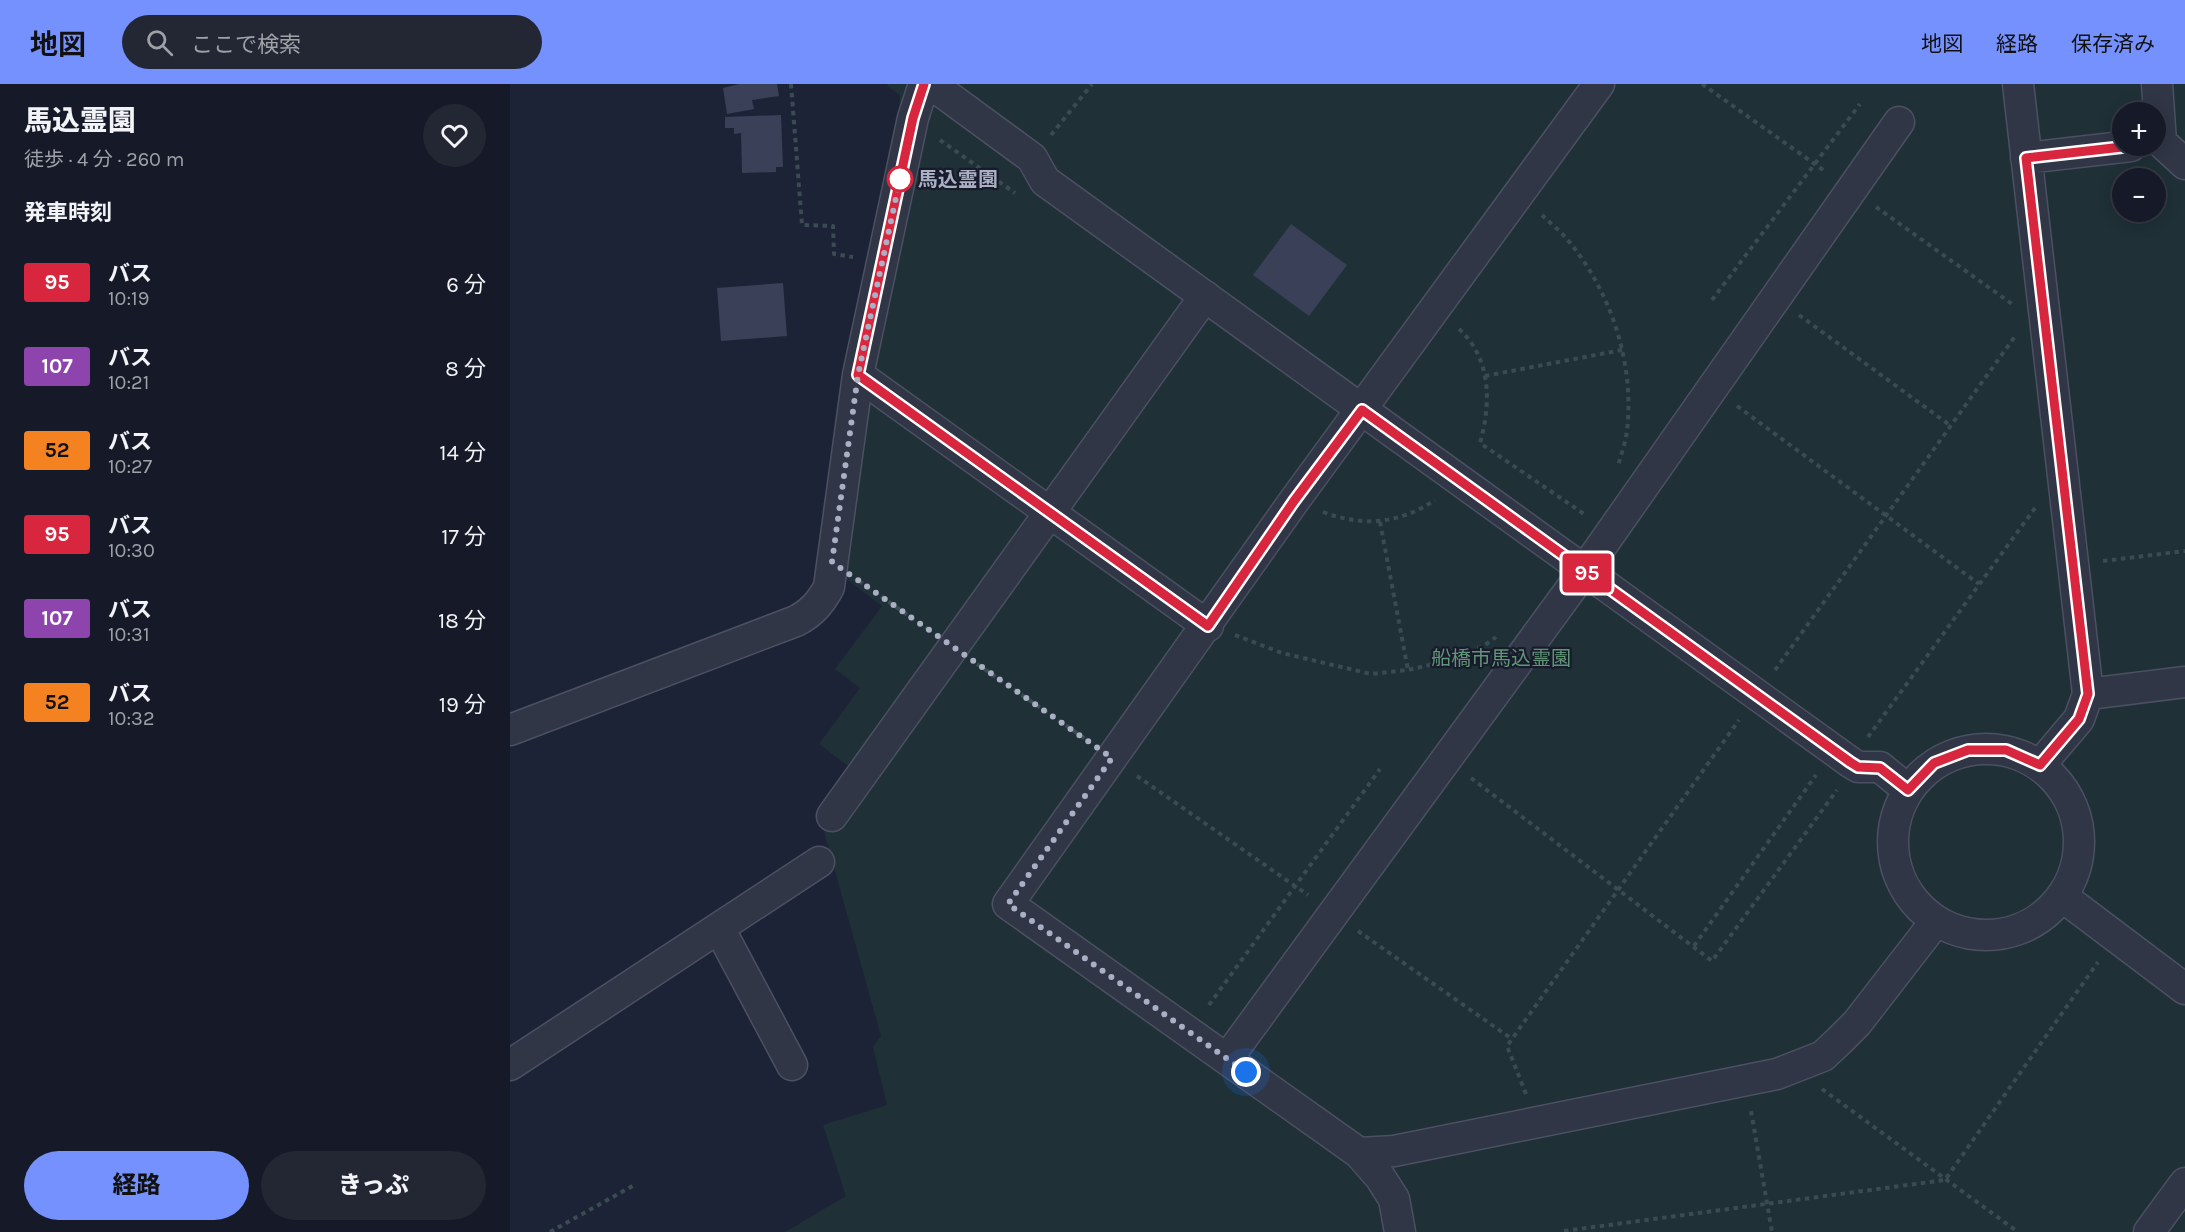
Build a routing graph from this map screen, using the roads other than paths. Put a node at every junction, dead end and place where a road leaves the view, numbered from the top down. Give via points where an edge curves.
1 (924, 84) edge
2 (931, 84) edge
3 (1599, 84) edge
4 (2018, 84) edge
5 (2157, 84) edge
6 (2157, 102) edge
7 (1899, 122) dead end
8 (2112, 148) edge
9 (2166, 149) edge
10 (2026, 158) junction
11 (2185, 164) edge
12 (1205, 296) junction
13 (858, 375) junction
14 (1362, 410) junction
15 (1050, 513) junction
16 (1575, 563) junction
17 (1208, 626) junction
18 (2185, 682) edge
19 (2088, 694) junction
20 (510, 730) edge
21 (2040, 765) junction
22 (1908, 790) junction
23 (832, 816) dead end
24 (819, 862) dead end
25 (2063, 897) junction
26 (1936, 921) junction
27 (719, 928) junction
28 (2185, 989) edge
29 (1227, 1059) junction
30 (510, 1065) edge
31 (792, 1065) dead end
32 (1359, 1154) junction
33 (2185, 1183) edge
34 (1400, 1232) edge
35 (2149, 1232) edge

1 - 13 street via 913,118
2 - 12 street via 1032,158 1045,181
3 - 14 street
4 - 10 street
5 - 6 street
7 - 16 street via 1713,388
8 - 10 street
9 - 11 street
10 - 19 street
12 - 14 street
12 - 15 street
13 - 15 street
13 - 20 street via 829,587 821,601 806,616
14 - 16 street
14 - 17 street
15 - 17 street
15 - 23 street
16 - 22 street via 1846,759 1858,767 1880,768
16 - 29 street via 1446,759
17 - 29 street via 1008,904
18 - 19 street
19 - 21 street via 2079,719
21 - 22 street via 2006,750 1968,750 1934,763
21 - 25 street via 2066,792 2079,827 2078,864
22 - 26 street via 1896,817 1892,846 1899,875 1913,901
24 - 27 street
25 - 26 street via 2043,918 2009,933 1962,933
25 - 28 street
26 - 32 street via 1857,1023 1822,1056 1793,1068 1394,1151
27 - 30 street
27 - 31 street
29 - 32 street
32 - 34 street via 1394,1199
33 - 35 street

